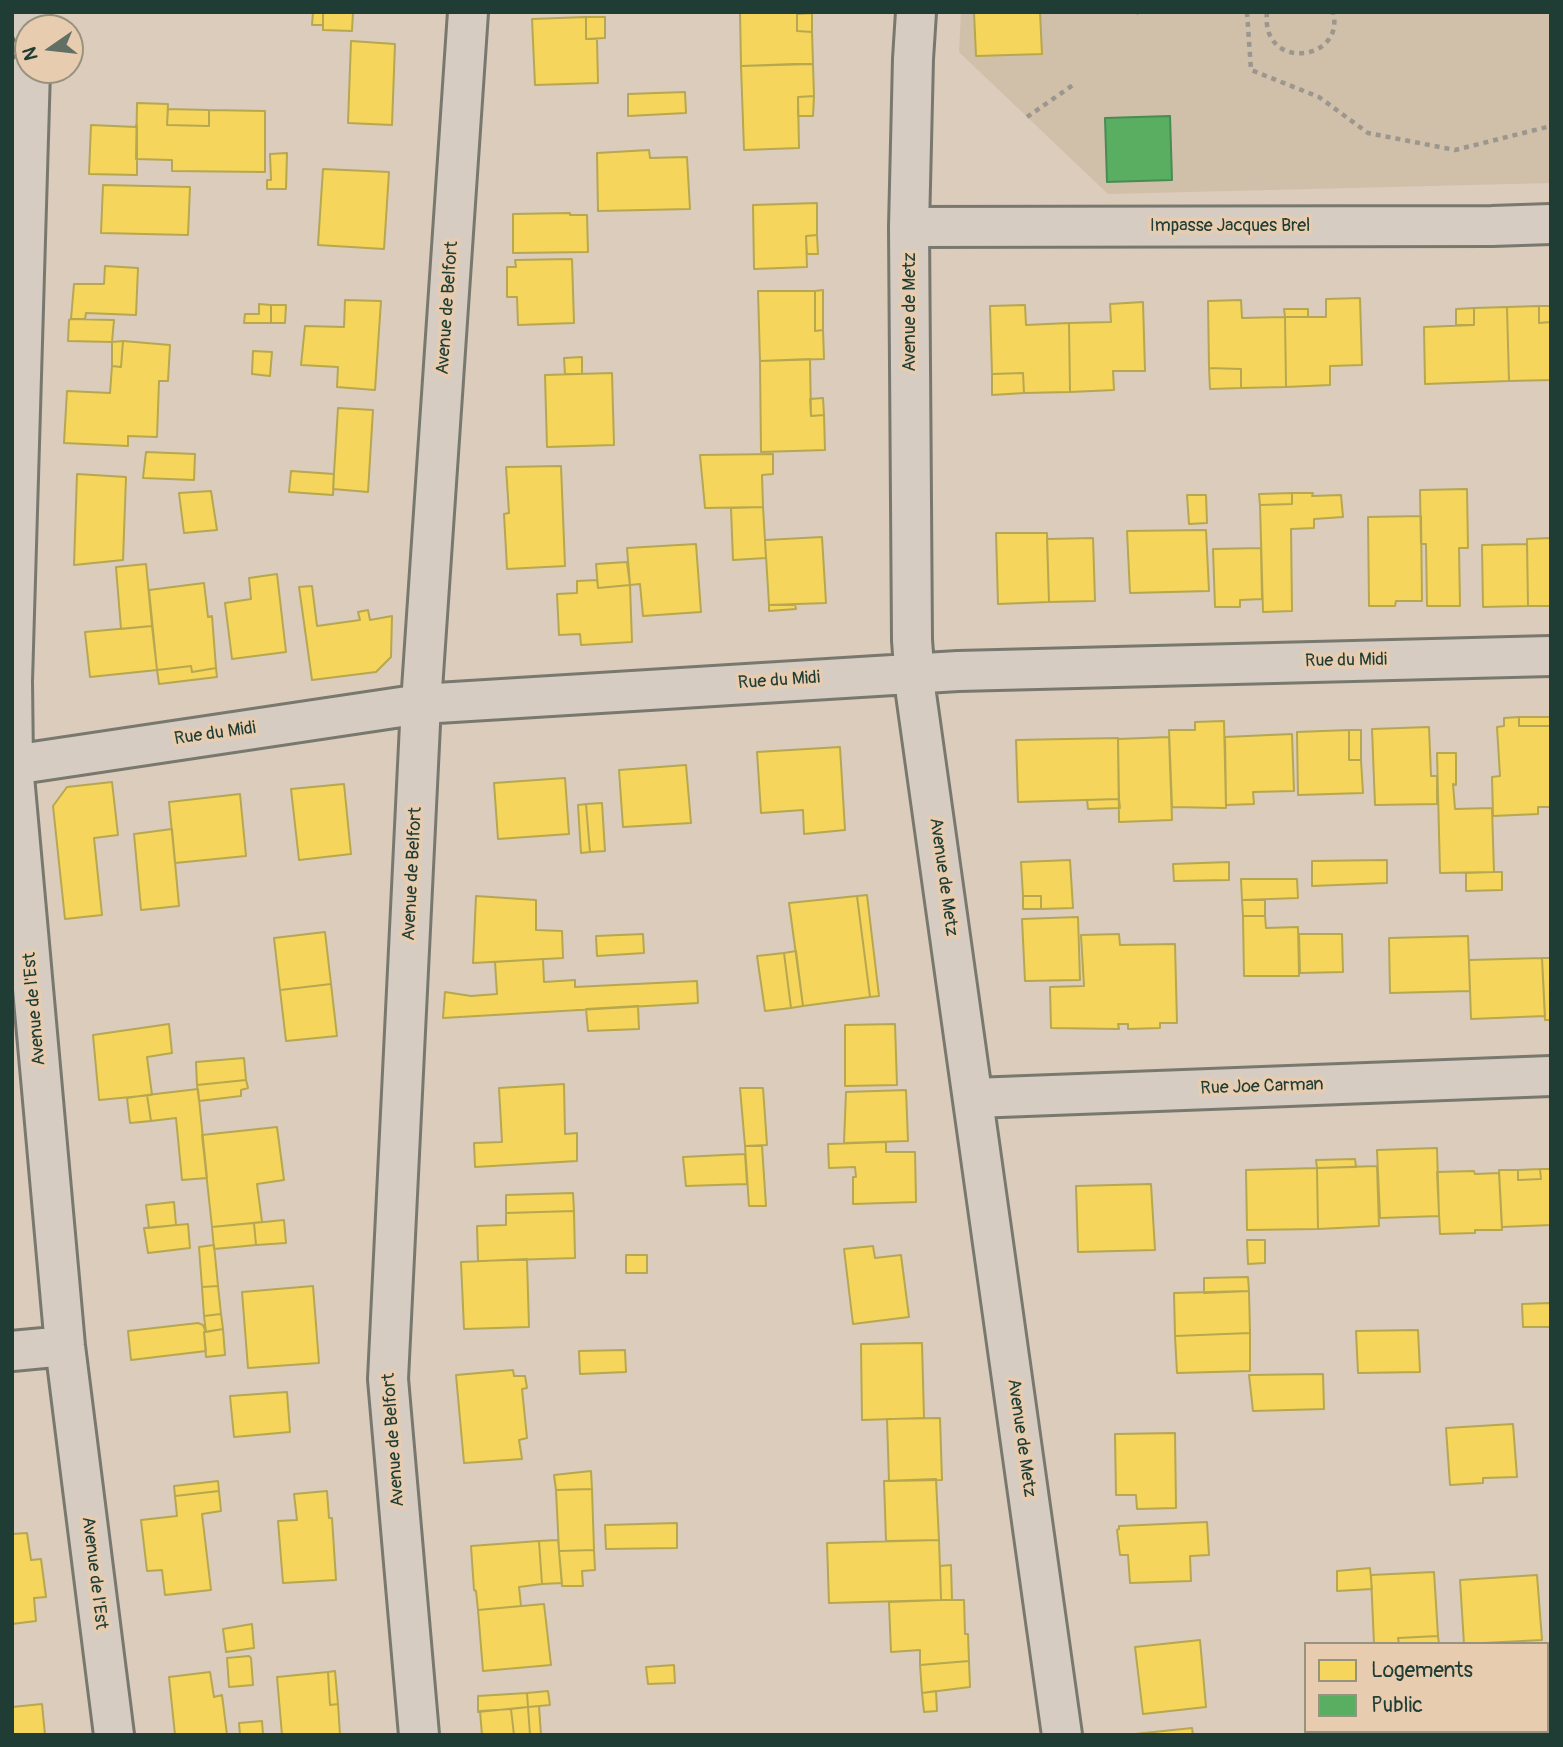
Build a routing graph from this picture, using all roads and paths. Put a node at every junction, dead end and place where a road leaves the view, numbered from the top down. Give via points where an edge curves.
1 (468, 12) edge
2 (916, 12) edge
3 (1247, 12) edge
4 (1268, 12) edge
5 (1334, 12) edge
6 (30, 84) edge
7 (1073, 85) dead end
8 (1027, 117) dead end
9 (1551, 126) edge
10 (1551, 224) edge
11 (909, 227) junction
12 (1551, 656) edge
13 (915, 673) junction
14 (421, 704) junction
15 (13, 765) edge
16 (1551, 1076) edge
17 (974, 1098) junction
18 (65, 1346) junction
19 (12, 1351) edge
20 (114, 1735) edge
21 (419, 1735) edge
22 (1062, 1735) edge

1 - 14 street, Avenue de Belfort
2 - 11 street, Avenue de Metz
3 - 9 path via 1251,70 1319,97 1368,133 1455,150
4 - 5 path via 1270,36 1284,51 1296,54 1319,49 1328,41 1334,30
6 - 15 street, Avenue de l'Est
7 - 8 path
10 - 11 street, Impasse Jacques Brel
11 - 13 street, Avenue de Metz
12 - 13 street, Rue du Midi
13 - 14 street, Rue du Midi
13 - 17 street, Avenue de Metz
14 - 15 street, Rue du Midi
14 - 21 street, Avenue de Belfort via 388,1379
15 - 18 street, Avenue de l'Est
16 - 17 street, Rue Joe Carman
17 - 22 street, Avenue de Metz
18 - 19 street
18 - 20 street, Avenue de l'Est

